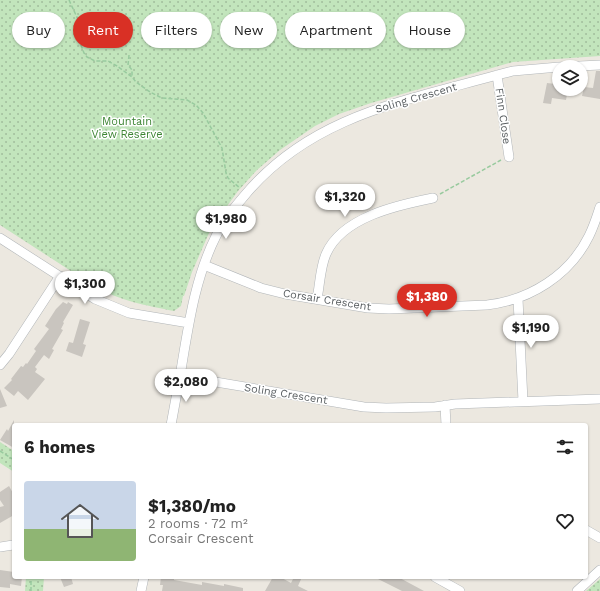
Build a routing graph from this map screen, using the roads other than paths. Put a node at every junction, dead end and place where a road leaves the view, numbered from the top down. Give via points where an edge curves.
1 (600, 65) edge
2 (588, 66) edge
3 (552, 68) edge
4 (497, 75) junction
5 (509, 157) road end
6 (433, 198) road end
7 (600, 207) edge
8 (0, 238) edge
9 (204, 266) junction
10 (60, 276) junction
11 (317, 299) junction
12 (518, 299) junction
13 (189, 323) junction
14 (0, 366) edge
15 (180, 376) junction
16 (600, 399) edge
17 (523, 401) junction
18 (445, 405) junction
19 (171, 423) edge
20 (446, 423) edge
21 (588, 531) edge
22 (600, 538) edge
23 (12, 545) edge
24 (0, 547) edge
25 (600, 570) edge
26 (144, 579) edge
27 (439, 579) edge
28 (142, 591) edge
29 (460, 591) edge
30 (577, 591) edge

1 - 2 street, Soling Crescent
3 - 4 street, Soling Crescent
4 - 5 street, Finn Close
4 - 9 street, Soling Crescent via 384,106 328,128 284,157 246,193 231,211 216,236
6 - 11 street via 380,212 341,234 325,257
7 - 12 street, Corsair Crescent via 587,240 568,266 548,284
8 - 10 street
9 - 11 street, Corsair Crescent via 261,288
9 - 13 street, Soling Crescent
10 - 13 street via 95,299 129,313
10 - 14 street
11 - 12 street, Corsair Crescent via 390,309 488,305
12 - 17 street
13 - 15 street, Soling Crescent
15 - 18 street, Soling Crescent via 364,407
15 - 19 street
16 - 17 street, Soling Crescent
17 - 18 street, Soling Crescent
18 - 20 street
21 - 22 street
23 - 24 street
25 - 30 street
26 - 28 street
27 - 29 street

